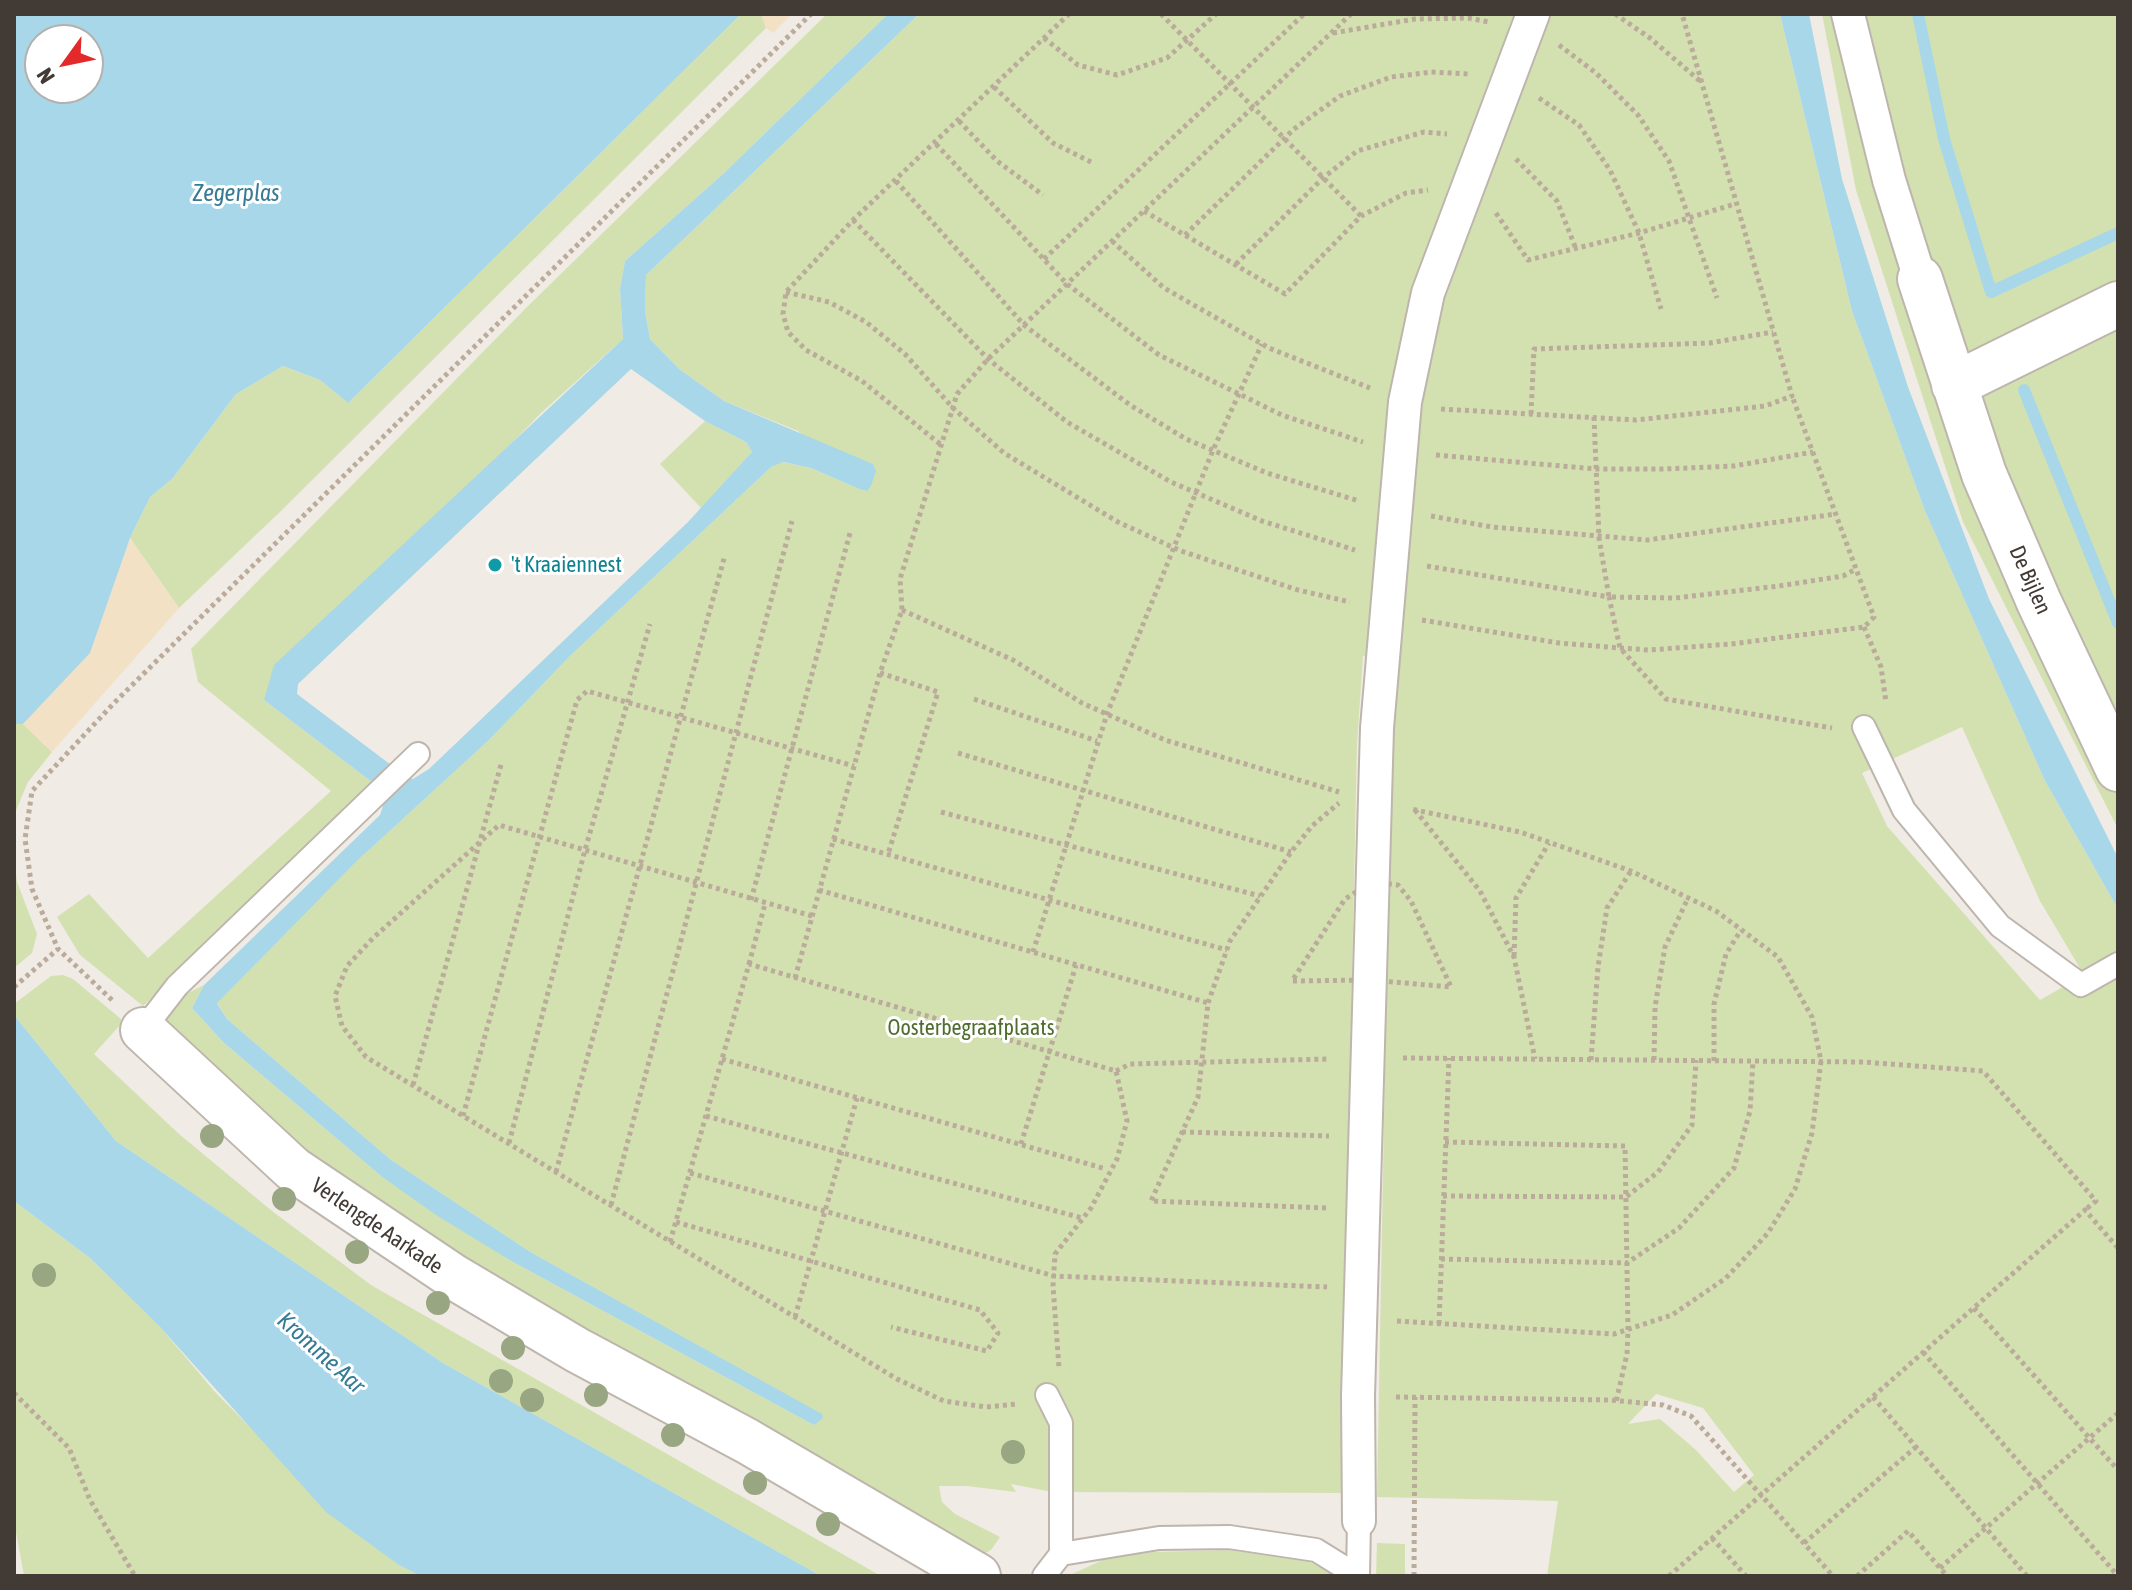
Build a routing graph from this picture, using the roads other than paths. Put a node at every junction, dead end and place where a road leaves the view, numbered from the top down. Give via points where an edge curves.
1 (1848, 14) edge
2 (1530, 22) edge
3 (1920, 279) joint
4 (2118, 304) edge
5 (1954, 385) junction
6 (1864, 727) dead end
7 (418, 754) dead end
8 (2118, 769) edge
9 (2118, 964) edge
10 (143, 1030) joint
11 (1047, 1395) road end
12 (1359, 1521) joint
13 (1061, 1554) junction
14 (978, 1576) edge
15 (1044, 1576) edge
16 (1358, 1576) edge

1 - 3 street, De Bijlen
2 - 12 street via 1428,293 1405,402 1375,802
3 - 5 street, De Bijlen
4 - 5 street
5 - 8 street, De Bijlen via 1984,474
6 - 9 lane via 1904,810 2000,926 2081,985
7 - 10 lane via 177,986
10 - 14 street, Verlengde Aarkade via 293,1169 454,1277
11 - 13 lane via 1061,1423
12 - 16 lane
13 - 15 lane
13 - 16 lane via 1159,1538 1229,1537 1316,1550

